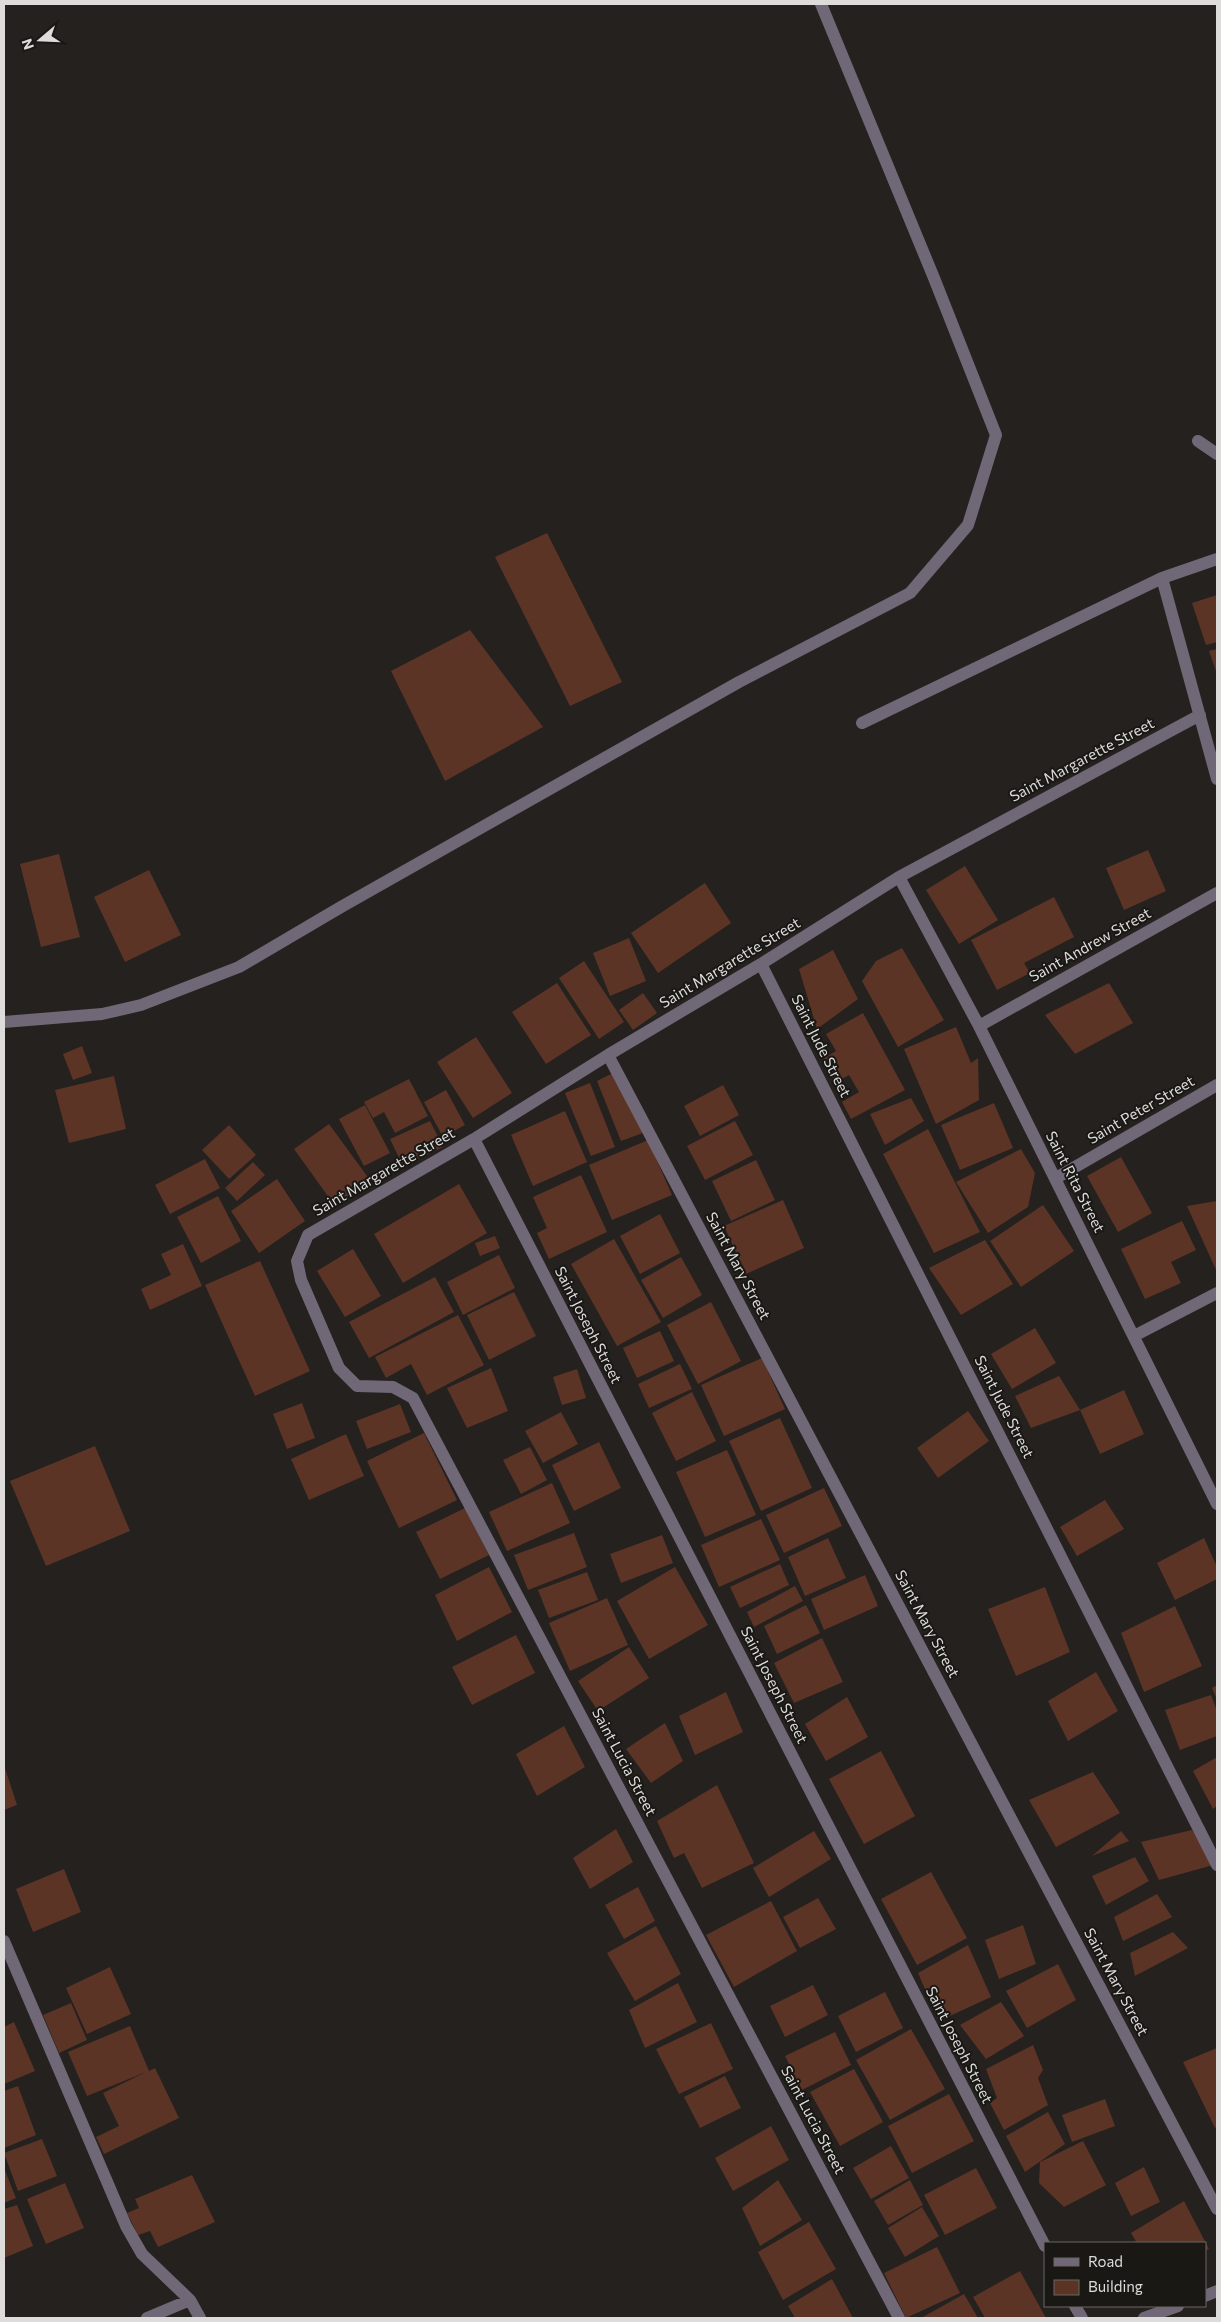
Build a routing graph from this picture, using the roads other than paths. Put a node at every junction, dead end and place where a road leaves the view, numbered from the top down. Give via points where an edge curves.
1 (821, 4) edge
2 (1198, 441) dead end
3 (1217, 454) edge
4 (1217, 559) edge
5 (1162, 578) junction
6 (1200, 715) junction
7 (862, 723) dead end
8 (1217, 779) edge
9 (899, 877) junction
10 (1217, 893) edge
11 (761, 964) junction
12 (4, 1022) edge
13 (979, 1026) junction
14 (608, 1055) junction
15 (1217, 1085) edge
16 (474, 1139) junction
17 (1056, 1178) junction
18 (297, 1261) joint
19 (1217, 1293) edge
20 (1134, 1336) junction
21 (1217, 1504) edge
22 (1217, 1865) edge
23 (4, 1940) edge
24 (1217, 2209) edge
25 (1044, 2244) edge
26 (190, 2300) junction
27 (1175, 2307) edge
28 (147, 2318) edge
29 (200, 2318) edge
30 (899, 2318) edge
31 (1144, 2318) edge

1 - 12 street via 996,435 968,525 910,592 739,682 238,968 134,1007 102,1014
2 - 3 street
4 - 5 street
5 - 6 street
5 - 7 street
6 - 8 street
6 - 9 street, Saint Margarette Street
9 - 11 street, Saint Margarette Street
9 - 13 street, Saint Rita Street
10 - 13 street, Saint Andrew Street
11 - 14 street, Saint Margarette Street
11 - 22 street, Saint Jude Street
13 - 17 street, Saint Rita Street
14 - 16 street, Saint Margarette Street
14 - 24 street, Saint Mary Street
15 - 17 street, Saint Peter Street
16 - 18 street, Saint Margarette Street via 308,1235
16 - 25 street, Saint Joseph Street
17 - 20 street, Saint Rita Street
18 - 30 street, Saint Lucia Street via 301,1280 339,1368 357,1386 393,1387 413,1398
19 - 20 street
20 - 21 street, Saint Rita Street
23 - 26 street via 126,2226 142,2254
26 - 28 street
26 - 29 street
27 - 31 street

